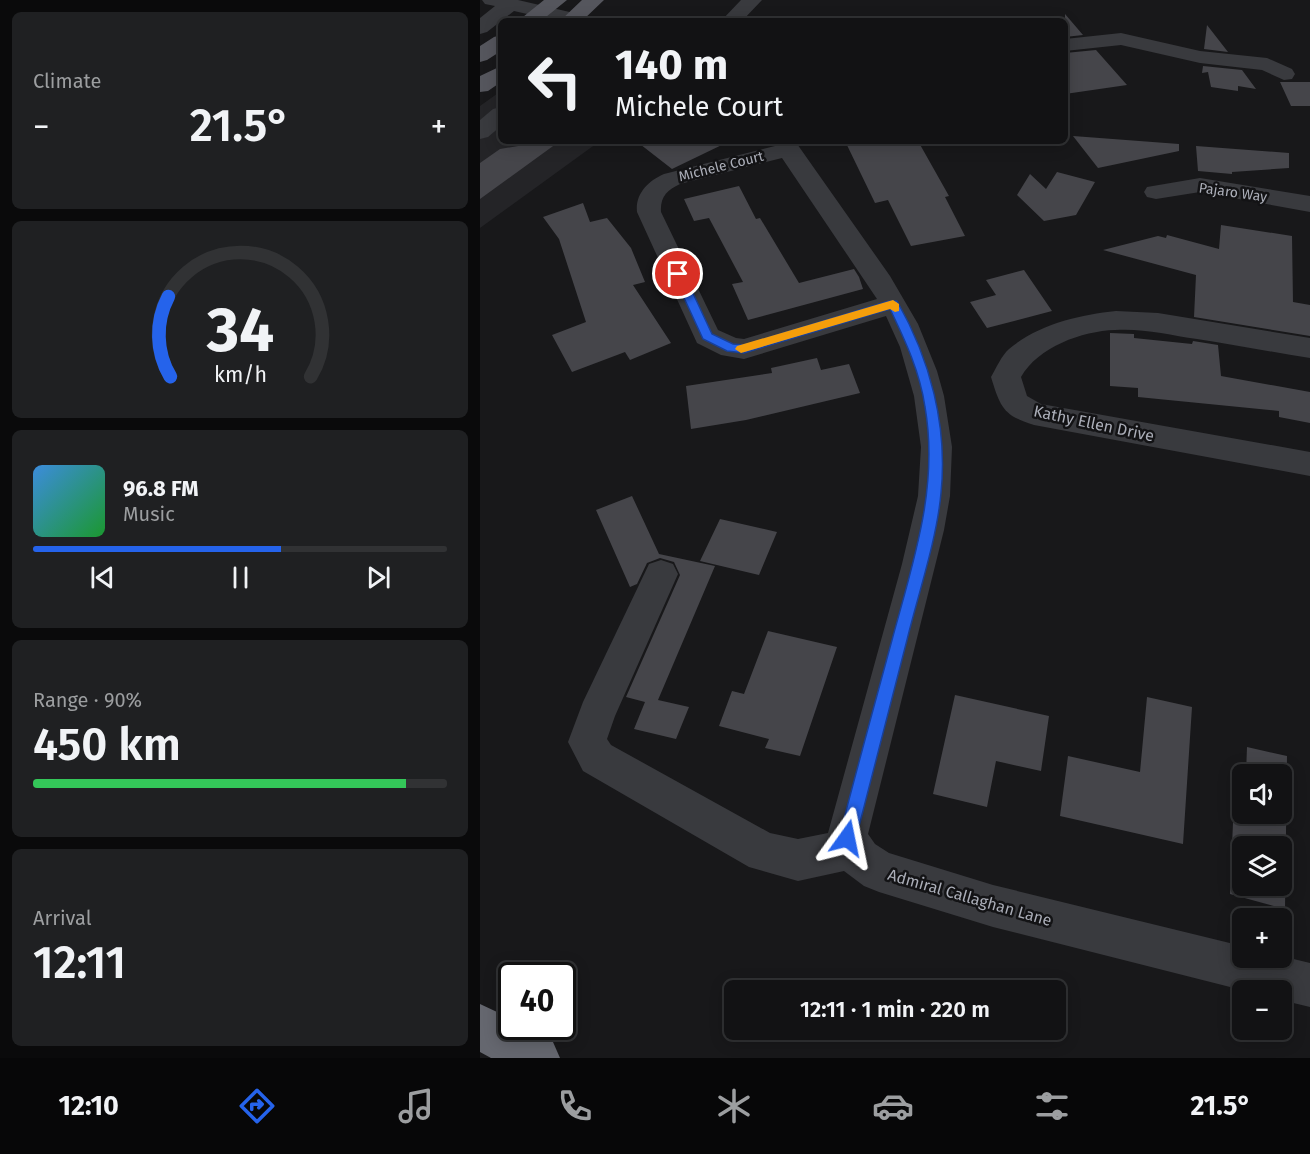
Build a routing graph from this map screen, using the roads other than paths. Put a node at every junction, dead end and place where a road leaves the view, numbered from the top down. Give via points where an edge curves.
1 (594, 0) edge
2 (752, 0) edge
3 (501, 2) edge
4 (542, 11) edge
5 (568, 18) edge
6 (578, 18) edge
7 (734, 18) edge
8 (480, 28) edge
9 (498, 43) edge
10 (1068, 45) edge
11 (480, 56) edge
12 (498, 74) edge
13 (1284, 74) dead end
14 (480, 86) edge
15 (480, 100) edge
16 (498, 106) edge
17 (498, 117) edge
18 (480, 132) edge
19 (785, 146) edge
20 (1156, 192) dead end
21 (1310, 204) edge
22 (893, 304) junction
23 (1310, 348) edge
24 (1310, 464) edge
25 (661, 574) dead end
26 (853, 848) junction
27 (1310, 985) edge
28 (480, 1027) edge
29 (537, 1058) edge

1 - 6 main road
2 - 7 street
3 - 4 street
3 - 8 street
4 - 5 street
9 - 11 main road
10 - 13 street via 1121,39 1200,57 1267,64
12 - 14 main road
15 - 16 street
17 - 18 street
19 - 22 street
19 - 22 street, Michele Court via 672,178 659,185 648,202 649,212 707,336 731,348 744,349
20 - 21 street, Pajaro Way via 1200,185
22 - 26 street via 926,381 932,408 935,494 851,817 847,838
23 - 24 street, Kathy Ellen Drive via 1158,323 1116,320 1082,324 1049,338 1018,357 1006,377 1014,402 1034,414
25 - 26 street via 596,715 587,742 597,758 764,852 798,860
26 - 27 street, Admiral Callaghan Lane via 860,859 879,871 993,906
28 - 29 highway

